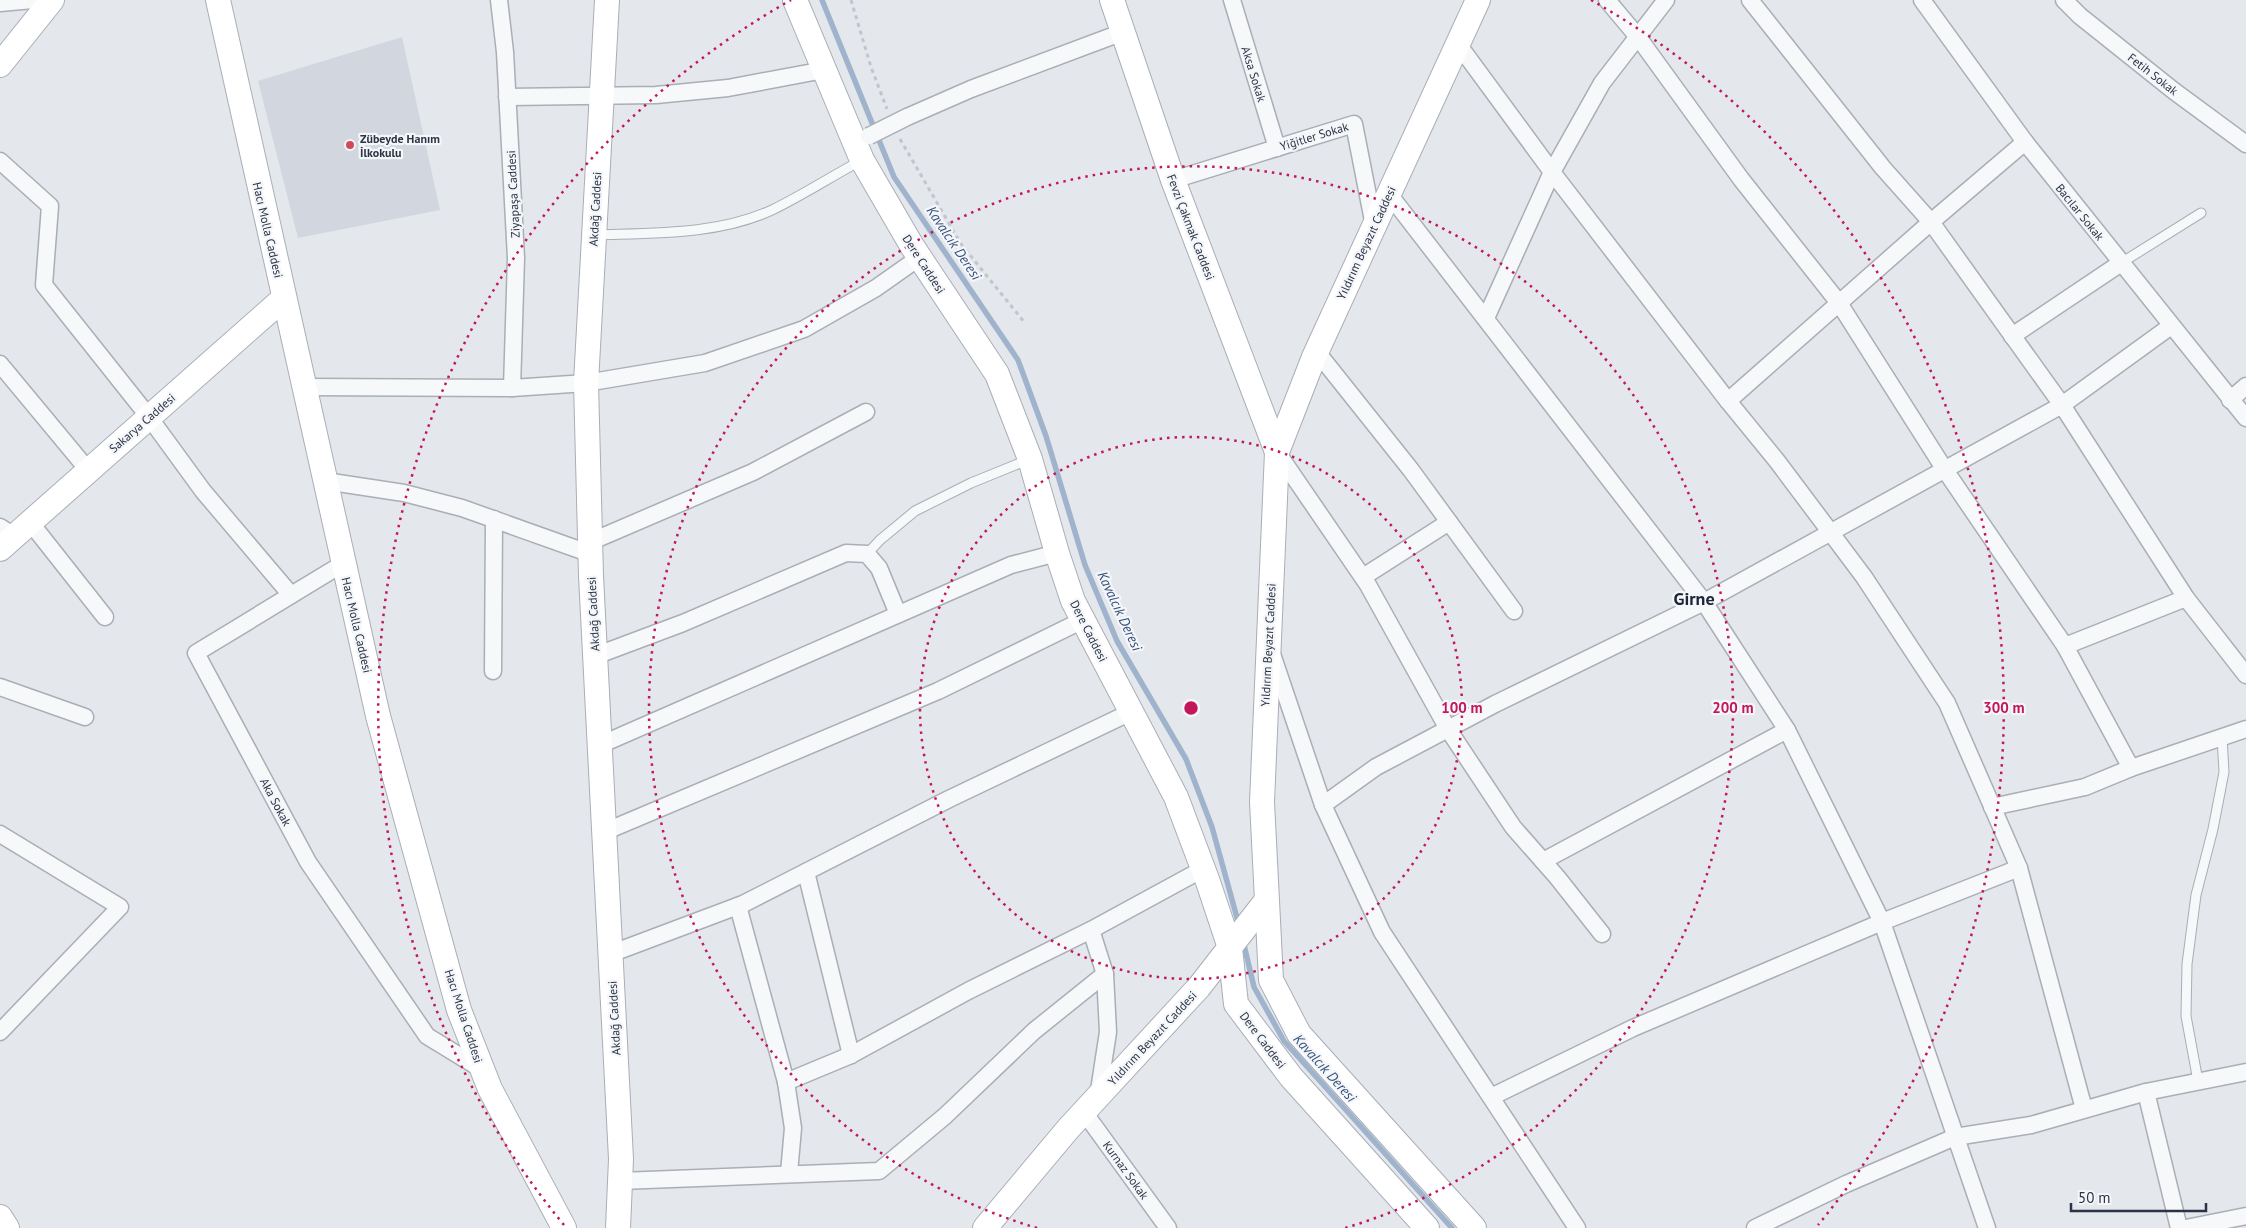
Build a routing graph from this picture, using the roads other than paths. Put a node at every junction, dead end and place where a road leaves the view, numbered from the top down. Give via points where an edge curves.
1 (33, 0) edge
2 (52, 0) edge
3 (218, 0) edge
4 (498, 0) edge
5 (607, 0) edge
6 (795, 0) edge
7 (1112, 0) edge
8 (1232, 0) edge
9 (1478, 0) edge
10 (1607, 0) edge
11 (1666, 0) edge
12 (1750, 0) edge
13 (1922, 0) edge
14 (2064, 0) edge
15 (0, 4) edge
16 (1123, 32) junction
17 (1638, 37) junction
18 (1458, 44) junction
19 (0, 65) edge
20 (824, 70) junction
21 (601, 96) junction
22 (507, 97) junction
23 (2025, 142) junction
24 (2246, 144) edge
25 (862, 146) junction
26 (1277, 148) junction
27 (0, 162) edge
28 (1552, 172) junction
29 (1173, 180) junction
30 (1389, 194) junction
31 (2200, 213) dead end
32 (1930, 222) junction
33 (1374, 226) junction
34 (593, 235) junction
35 (920, 257) junction
36 (2121, 263) junction
37 (284, 298) junction
38 (1839, 303) junction
39 (1486, 318) junction
40 (2172, 326) junction
41 (2012, 336) junction
42 (1317, 352) junction
43 (0, 364) edge
44 (586, 383) junction
45 (2246, 386) edge
46 (304, 388) junction
47 (512, 388) junction
48 (2230, 400) junction
49 (1728, 401) junction
50 (2062, 405) junction
51 (866, 412) dead end
52 (149, 417) junction
53 (2246, 418) edge
54 (1277, 452) junction
55 (1030, 459) junction
56 (88, 470) junction
57 (1945, 470) junction
58 (325, 482) junction
59 (494, 519) junction
60 (1449, 522) junction
61 (1830, 533) junction
62 (11, 534) edge
63 (590, 548) junction
64 (1057, 553) junction
65 (868, 554) junction
66 (344, 563) junction
67 (1363, 577) junction
68 (291, 595) junction
69 (2186, 598) junction
70 (1704, 602) junction
71 (1514, 611) dead end
72 (898, 614) junction
73 (105, 617) dead end
74 (1084, 620) junction
75 (1268, 642) junction
76 (2065, 646) junction
77 (595, 656) junction
78 (493, 671) dead end
79 (2246, 675) edge
80 (0, 687) edge
81 (1131, 712) junction
82 (86, 717) dead end
83 (1448, 729) junction
84 (2246, 729) edge
85 (1788, 730) junction
86 (2222, 737) junction
87 (600, 745) junction
88 (2131, 768) junction
89 (1323, 805) junction
90 (1992, 807) junction
91 (604, 832) junction
92 (0, 834) edge
93 (1543, 861) junction
94 (2019, 868) junction
95 (1203, 869) junction
96 (806, 872) junction
97 (1266, 901) junction
98 (738, 906) junction
99 (1882, 922) junction
100 (1091, 930) junction
101 (1602, 934) dead end
102 (1230, 948) junction
103 (610, 954) junction
104 (1105, 974) junction
105 (0, 1032) edge
106 (850, 1054) junction
107 (481, 1069) junction
108 (2246, 1072) edge
109 (2198, 1081) junction
110 (786, 1082) junction
111 (2146, 1092) junction
112 (1491, 1097) junction
113 (1091, 1105) junction
114 (2084, 1109) junction
115 (1955, 1137) junction
116 (789, 1173) junction
117 (620, 1181) junction
118 (0, 1216) edge
119 (2246, 1216) edge
120 (7, 1228) edge
121 (564, 1228) edge
122 (618, 1228) edge
123 (985, 1228) edge
124 (1168, 1228) edge
125 (1428, 1228) edge
126 (1474, 1228) edge
127 (1577, 1228) edge
128 (1755, 1228) edge
129 (1987, 1228) edge
130 (2179, 1228) edge
131 (2186, 1228) edge

1 - 15 street
2 - 19 street
3 - 37 street, Hacı Molla Caddesi
4 - 22 street, Ziyapaşa Caddesi
5 - 21 street, Akdağ Caddesi
6 - 20 street, Dere Caddesi
7 - 16 street, Fevzi Çakmak Caddesi
8 - 26 street, Aksa Sokak
9 - 18 street, Yıldırım Beyazıt Caddesi
10 - 17 street
11 - 17 street
12 - 32 street
13 - 23 street, Bacılar Sokak
14 - 24 street, Fetih Sokak via 2174,91
16 - 25 street, bridge via 971,89 907,117
16 - 29 street, Fevzi Çakmak Caddesi
17 - 28 street via 1602,83
17 - 38 street via 1741,179
18 - 28 street
18 - 30 street, Yıldırım Beyazıt Caddesi
20 - 21 street via 728,88
20 - 25 street, Dere Caddesi
21 - 22 street
21 - 34 street, Akdağ Caddesi
22 - 47 street, Ziyapaşa Caddesi via 516,258
23 - 32 street
23 - 36 street, Bacılar Sokak
25 - 34 lane via 771,210 725,225 672,232
25 - 35 street, Dere Caddesi
26 - 29 street, Yiğitler Sokak
26 - 33 street, Yiğitler Sokak via 1354,124
27 - 52 street via 50,206 44,285
28 - 39 street
28 - 49 street
29 - 54 street, Fevzi Çakmak Caddesi
30 - 33 street, Yıldırım Beyazıt Caddesi
30 - 39 street
31 - 36 lane
32 - 38 street
32 - 41 street
33 - 42 street, Yıldırım Beyazıt Caddesi
34 - 44 street, Akdağ Caddesi
35 - 44 street via 876,288 804,329 705,363
35 - 55 street, Dere Caddesi via 997,374
36 - 40 street, Bacılar Sokak
36 - 41 street
37 - 46 street, Hacı Molla Caddesi
37 - 52 street, Sakarya Caddesi
38 - 49 street
38 - 57 street
39 - 70 street
40 - 48 street, Bacılar Sokak
40 - 50 street
41 - 50 street
42 - 54 street, Yıldırım Beyazıt Caddesi
42 - 60 street
43 - 56 street
44 - 47 street
44 - 63 street, Akdağ Caddesi
45 - 48 street
46 - 47 street
46 - 58 street, Hacı Molla Caddesi
48 - 53 street, Bacılar Sokak
49 - 61 street
50 - 57 street
50 - 69 street
51 - 63 street via 753,472
52 - 56 street, Sakarya Caddesi
52 - 68 street via 203,491
54 - 67 street
54 - 75 street, Yıldırım Beyazıt Caddesi
55 - 64 street, Dere Caddesi
55 - 65 lane via 915,511
56 - 62 street, Sakarya Caddesi
57 - 61 street
57 - 76 street
58 - 59 street via 404,493
58 - 66 street, Hacı Molla Caddesi
59 - 63 street
59 - 78 street
60 - 67 street
60 - 71 street
61 - 70 street
61 - 90 street via 1864,577 1947,703
62 - 73 street
63 - 77 street, Akdağ Caddesi
64 - 72 street via 1011,564
64 - 74 street, Dere Caddesi
65 - 72 street via 879,568
65 - 77 street via 846,553 683,623
66 - 68 street, Aka Sokak
66 - 107 street, Hacı Molla Caddesi via 378,716 459,1010
67 - 83 street
68 - 107 street, Aka Sokak via 196,653 308,862 427,1036
69 - 76 street
69 - 79 street
70 - 83 street
70 - 85 street
72 - 87 street
74 - 81 street, Dere Caddesi
74 - 91 street via 938,691
75 - 89 street
75 - 97 street, Yıldırım Beyazıt Caddesi via 1262,802
76 - 88 street
77 - 87 street, Akdağ Caddesi
80 - 82 street
81 - 95 street, Dere Caddesi via 1176,797
81 - 96 street
83 - 89 street via 1376,767
83 - 93 street via 1513,827
84 - 86 street
85 - 93 street
85 - 99 street
86 - 88 street
86 - 109 lane via 2224,772 2196,895 2186,964 2186,1016
87 - 91 street, Akdağ Caddesi
88 - 90 street via 2085,787
89 - 112 street via 1382,932
90 - 94 street
91 - 103 street, Akdağ Caddesi
92 - 105 street via 120,907
93 - 101 street
94 - 99 street
94 - 114 street
95 - 100 street
95 - 102 street, Dere Caddesi
96 - 98 street
96 - 106 street
97 - 102 street, Yıldırım Beyazıt Caddesi
97 - 126 street via 1271,980 1299,1034
98 - 103 street
98 - 110 street
99 - 112 street via 1632,1028
99 - 115 street
100 - 104 street
100 - 106 street
102 - 113 street, Yıldırım Beyazıt Caddesi via 1199,987
102 - 125 street, Dere Caddesi via 1236,1004 1291,1077
103 - 117 street, Akdağ Caddesi
104 - 113 street via 1108,1032
104 - 116 street via 1034,1031 945,1116 879,1171
106 - 110 street
107 - 121 street, Hacı Molla Caddesi
108 - 109 street
109 - 111 street
110 - 116 street via 793,1128
111 - 114 street
111 - 130 street
112 - 127 street
113 - 123 street, Yıldırım Beyazıt Caddesi
113 - 124 street, Kurnaz Sokak
114 - 115 street via 2031,1125
115 - 128 street
115 - 129 street
116 - 117 street
117 - 122 street, Akdağ Caddesi
118 - 120 street
119 - 131 street

